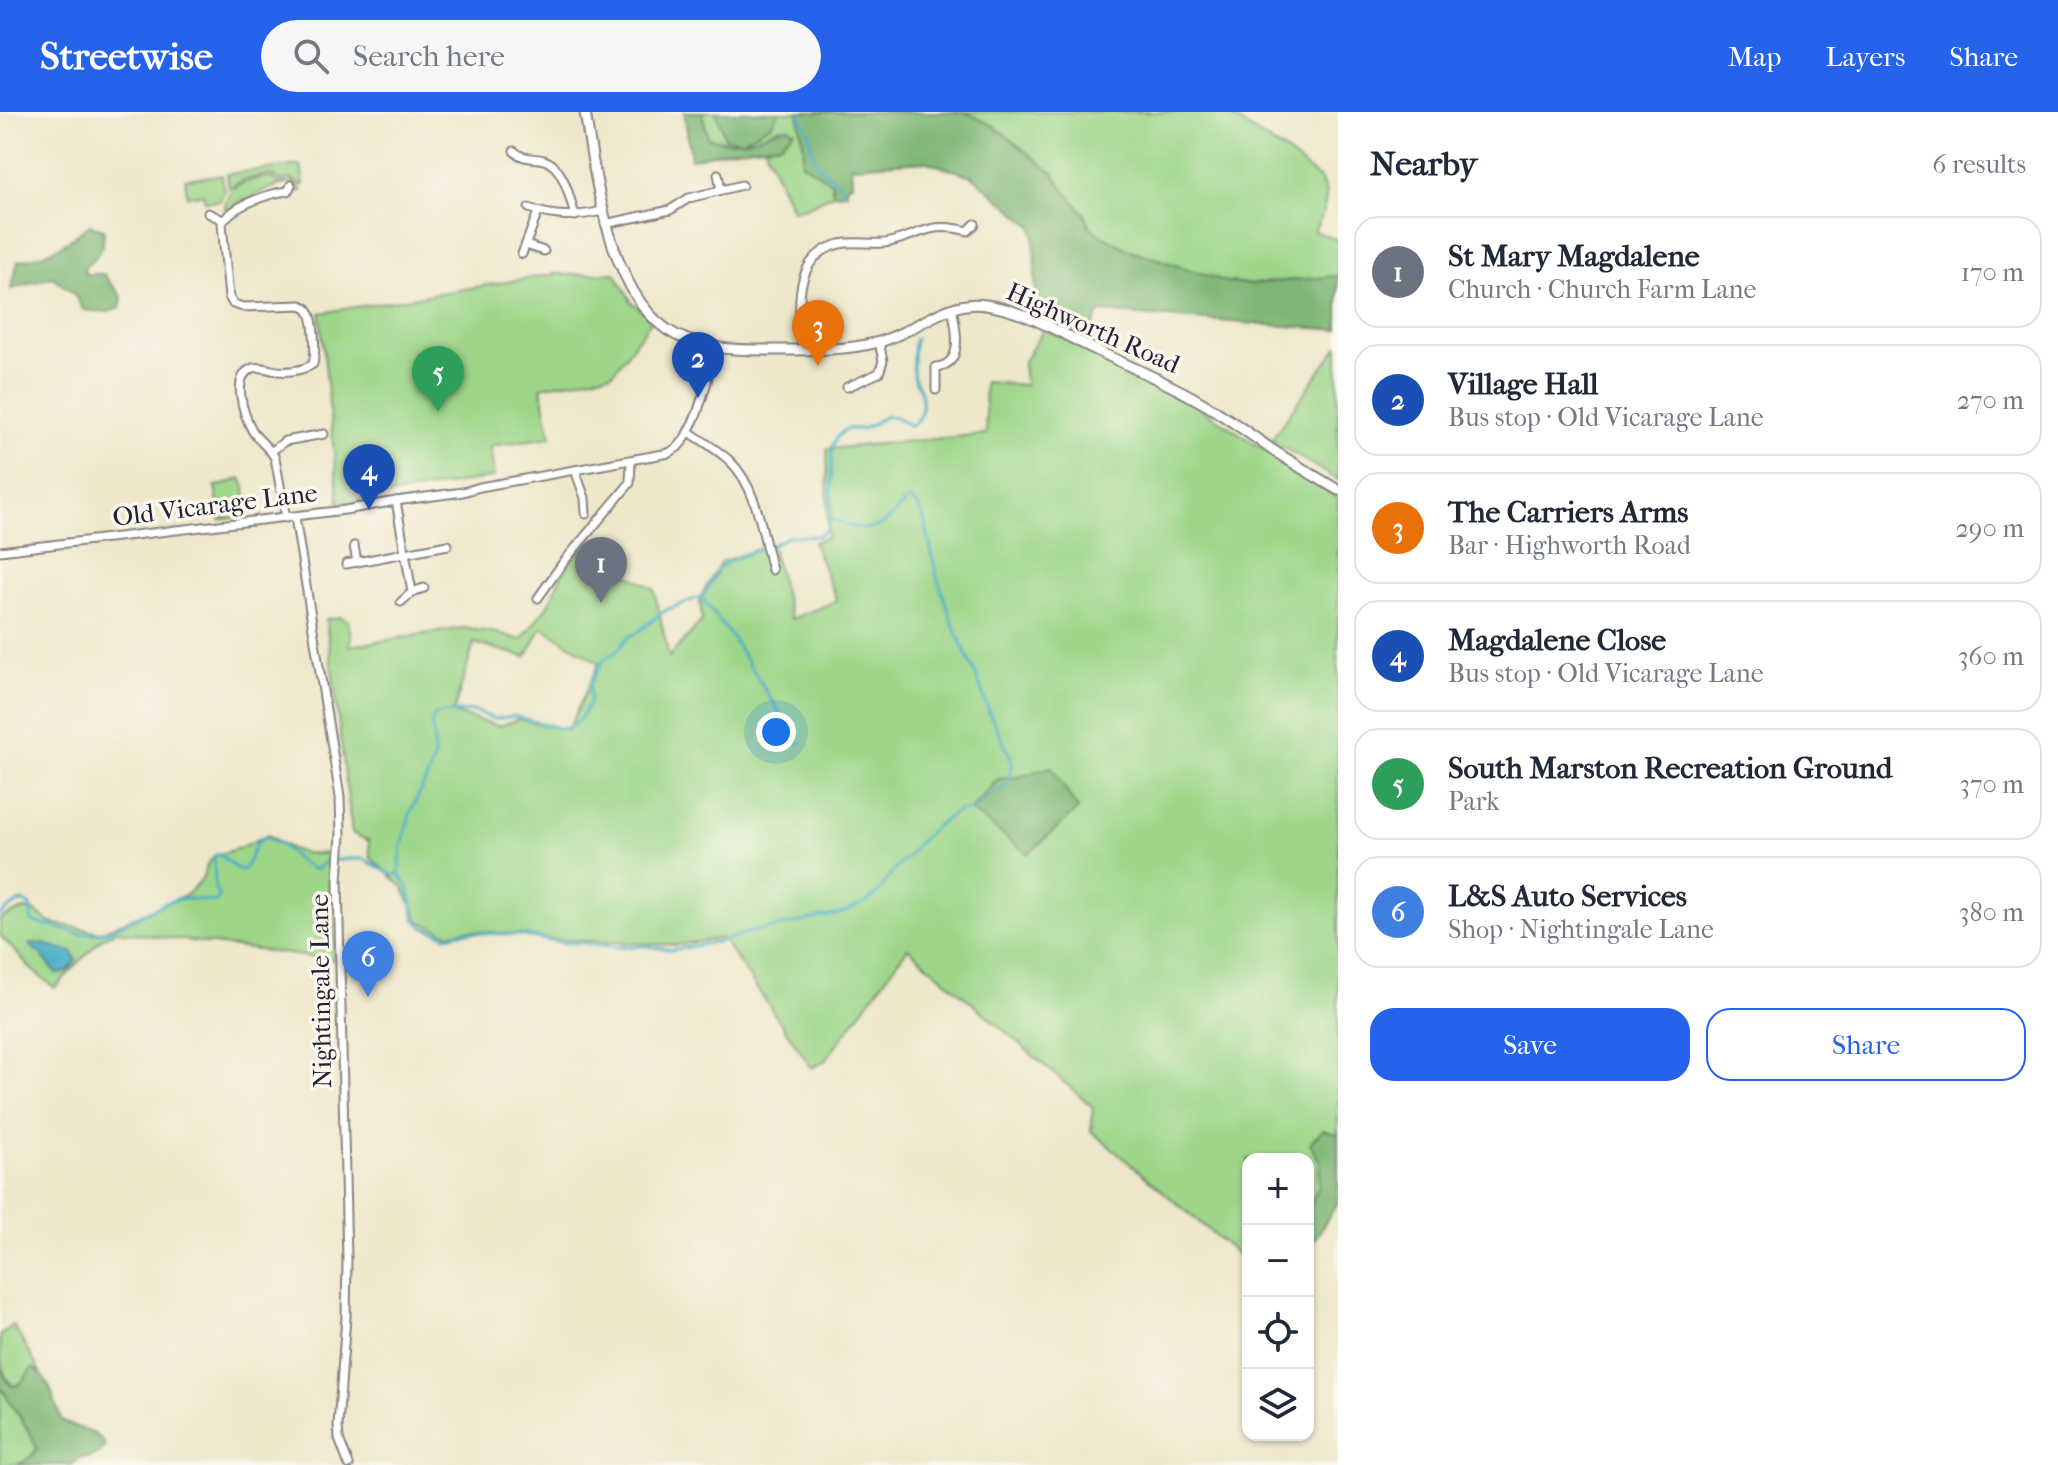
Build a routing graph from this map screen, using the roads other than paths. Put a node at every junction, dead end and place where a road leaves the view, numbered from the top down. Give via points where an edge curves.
1 (585, 112) edge
2 (517, 166) dead end
3 (718, 174) dead end
4 (291, 185) dead end
5 (742, 185) dead end
6 (721, 190) junction
7 (529, 208) dead end
8 (602, 211) junction
9 (538, 212) junction
10 (208, 213) dead end
11 (575, 216) junction
12 (223, 220) junction
13 (605, 224) junction
14 (975, 224) dead end
15 (526, 245) junction
16 (544, 251) dead end
17 (522, 254) dead end
18 (952, 308) junction
19 (879, 342) junction
20 (713, 347) junction
21 (803, 350) junction
22 (847, 387) dead end
23 (936, 390) dead end
24 (689, 432) junction
25 (324, 434) dead end
26 (272, 451) junction
27 (631, 461) junction
28 (575, 470) junction
29 (1338, 490) edge
30 (396, 501) junction
31 (586, 514) dead end
32 (290, 517) junction
33 (448, 545) dead end
34 (354, 546) dead end
35 (0, 551) edge
36 (404, 553) junction
37 (357, 562) junction
38 (346, 564) dead end
39 (772, 570) dead end
40 (424, 588) dead end
41 (412, 592) junction
42 (538, 598) dead end
43 (401, 602) dead end
44 (349, 1465) edge

1 - 8 street, Highworth Road
2 - 11 street via 517,154 554,165
3 - 6 street
4 - 12 street
5 - 6 street
6 - 13 street via 689,198 670,210
7 - 9 street
8 - 11 street
8 - 13 street, Highworth Road
9 - 11 street
9 - 15 street
10 - 12 street
12 - 26 street via 233,304 301,305 312,319 311,366 254,368 242,379 245,414 254,434
13 - 20 street, Highworth Road via 626,276 648,311 673,333
14 - 21 street via 969,236 937,227 878,244 839,244 822,253 808,268 800,293
15 - 16 street
15 - 17 street
18 - 19 street, Highworth Road
18 - 23 street via 955,353 950,363 936,367
18 - 29 street, Highworth Road via 985,305 1033,320 1194,398
19 - 21 street, Highworth Road
19 - 22 street via 879,373
20 - 21 street, Highworth Road
20 - 24 street
24 - 27 street, Old Vicarage Lane via 669,453
24 - 39 street via 741,475
25 - 26 street via 285,441
26 - 32 street, Nightingale Lane
27 - 28 street, Old Vicarage Lane
27 - 42 street via 630,483
28 - 30 street, Old Vicarage Lane
28 - 31 street
30 - 32 street, Old Vicarage Lane
30 - 36 street
32 - 35 street, Old Vicarage Lane
32 - 44 street, Nightingale Lane via 340,797 347,1260 338,1426
33 - 36 street
34 - 37 street
36 - 37 street
36 - 41 street
37 - 38 street
40 - 41 street
41 - 43 street

